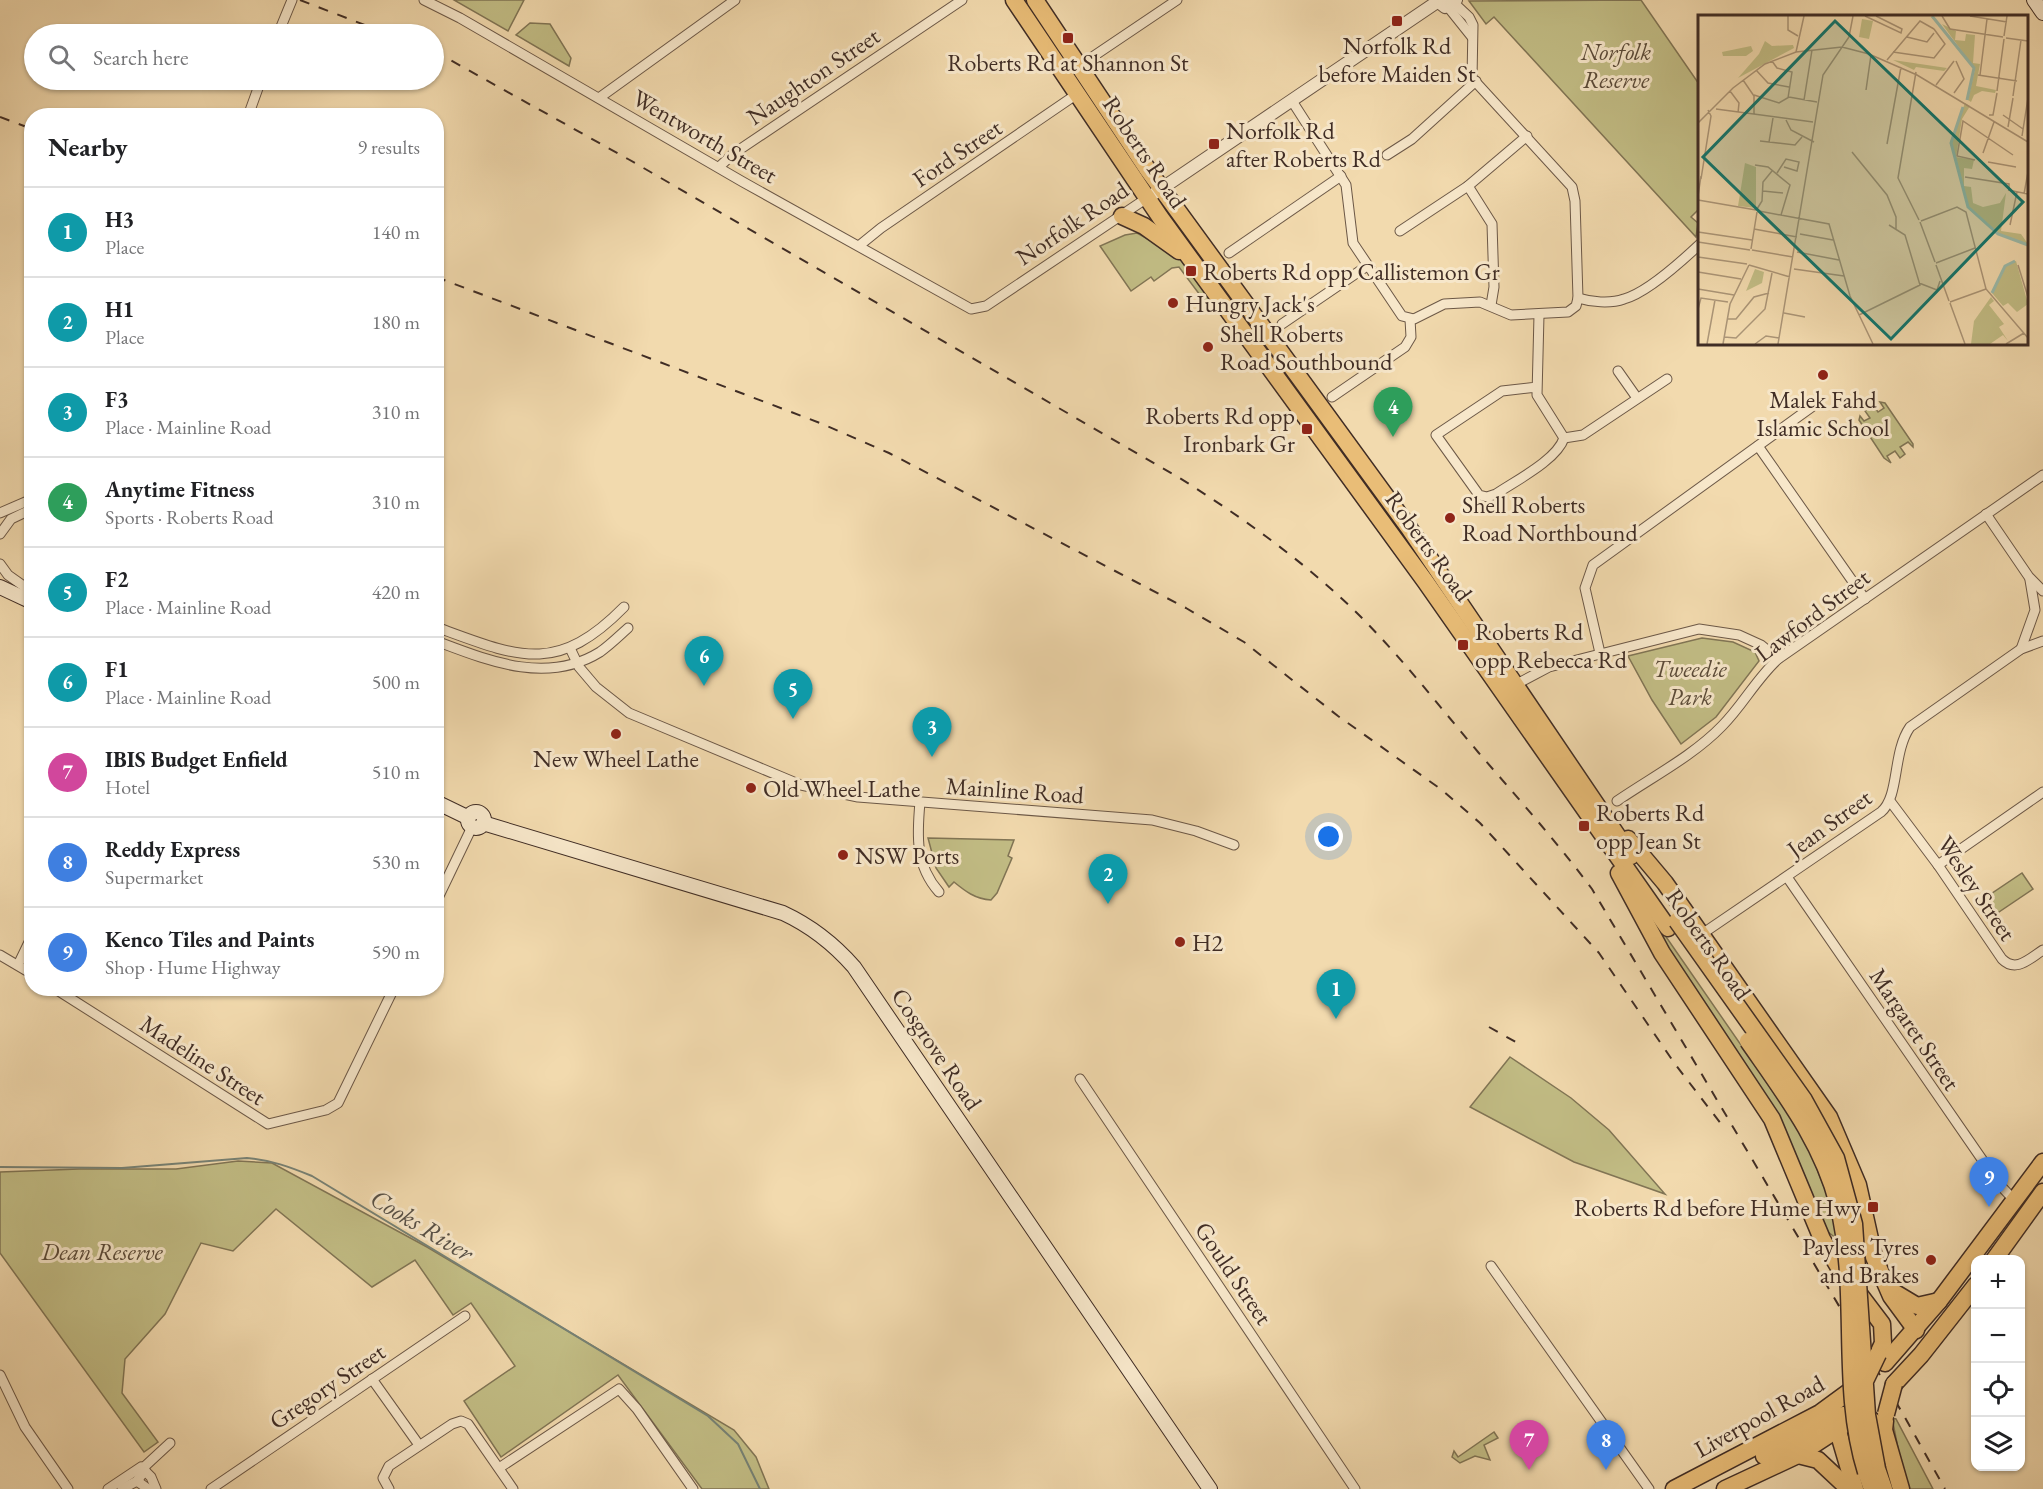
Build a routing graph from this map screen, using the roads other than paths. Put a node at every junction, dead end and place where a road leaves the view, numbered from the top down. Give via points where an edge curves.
1 (292, 0) edge
2 (424, 0) edge
3 (735, 0) edge
4 (962, 0) edge
5 (1014, 0) edge
6 (1035, 0) edge
7 (1177, 0) edge
8 (2034, 0) edge
9 (1446, 2) edge
10 (2043, 13) edge
11 (283, 24) edge
12 (1079, 66) junction
13 (1476, 81) junction
14 (257, 90) edge
15 (1077, 94) junction
16 (599, 98) junction
17 (1292, 101) junction
18 (251, 108) edge
19 (1527, 136) junction
20 (1387, 155) dead end
21 (718, 167) junction
22 (1341, 176) junction
23 (1468, 186) junction
24 (1162, 188) junction
25 (1147, 198) junction
26 (1122, 216) junction
27 (1400, 231) dead end
28 (860, 245) junction
29 (1698, 246) edge
30 (1229, 253) dead end
31 (1190, 259) junction
32 (1367, 266) junction
33 (1578, 298) junction
34 (1491, 304) junction
35 (966, 307) joint
36 (1539, 315) junction
37 (1410, 319) junction
38 (1282, 324) dead end
39 (1618, 370) dead end
40 (1667, 379) dead end
41 (1537, 387) junction
42 (1332, 396) dead end
43 (1637, 398) junction
44 (1813, 406) dead end
45 (1564, 438) junction
46 (1758, 446) junction
47 (2043, 475) edge
48 (24, 502) edge
49 (0, 513) edge
50 (24, 513) edge
51 (1986, 514) junction
52 (0, 534) edge
53 (0, 564) edge
54 (2029, 577) junction
55 (24, 586) edge
56 (0, 587) edge
57 (2043, 591) edge
58 (24, 598) edge
59 (1865, 599) junction
60 (624, 607) dead end
61 (628, 628) dead end
62 (444, 630) edge
63 (2043, 640) edge
64 (444, 644) edge
65 (570, 648) junction
66 (2021, 649) junction
67 (1600, 653) junction
68 (1778, 659) junction
69 (575, 661) junction
70 (1509, 689) junction
71 (2043, 792) edge
72 (1617, 801) dead end
73 (1890, 801) junction
74 (920, 802) junction
75 (444, 806) edge
76 (1596, 816) junction
77 (474, 823) junction
78 (1234, 845) dead end
79 (1938, 865) junction
80 (1787, 877) junction
81 (444, 885) edge
82 (939, 892) dead end
83 (1702, 934) junction
84 (2043, 950) edge
85 (24, 953) edge
86 (0, 955) edge
87 (18, 965) junction
88 (24, 969) edge
89 (67, 996) edge
90 (390, 996) edge
91 (1080, 1079) dead end
92 (2043, 1162) edge
93 (2043, 1192) edge
94 (2014, 1200) junction
95 (1814, 1222) junction
96 (1867, 1228) junction
97 (1998, 1255) edge
98 (1491, 1266) dead end
99 (1887, 1287) junction
100 (1971, 1291) edge
101 (1939, 1301) junction
102 (1877, 1313) junction
103 (465, 1316) dead end
104 (1916, 1330) junction
105 (1932, 1341) junction
106 (1881, 1359) junction
107 (0, 1376) edge
108 (372, 1379) junction
109 (1894, 1384) junction
110 (1866, 1409) junction
111 (1835, 1417) junction
112 (1885, 1422) junction
113 (170, 1443) dead end
114 (419, 1445) junction
115 (1798, 1455) junction
116 (143, 1468) junction
117 (499, 1468) junction
118 (1865, 1476) edge
119 (137, 1481) junction
120 (68, 1489) edge
121 (108, 1489) edge
122 (123, 1489) edge
123 (148, 1489) edge
124 (156, 1489) edge
125 (211, 1489) edge
126 (389, 1489) edge
127 (513, 1489) edge
128 (693, 1489) edge
129 (1210, 1489) edge
130 (1355, 1489) edge
131 (1649, 1489) edge
132 (1674, 1489) edge
133 (1725, 1489) edge
134 (1872, 1489) edge
135 (1884, 1489) edge
136 (1901, 1489) edge

1 - 11 street
2 - 16 street, Wentworth Street
3 - 16 street
4 - 21 street, Naughton Street
5 - 15 highway, Roberts Road
6 - 12 highway, Roberts Road
7 - 12 street
8 - 10 main road
9 - 13 street via 1472,21 1470,73
9 - 17 street, Norfolk Road
12 - 24 highway, Roberts Road
13 - 19 street
13 - 20 street via 1412,139
14 - 18 street
15 - 25 highway, Roberts Road
15 - 28 street, Ford Street
16 - 21 street, Wentworth Street
17 - 22 street
17 - 24 street, Norfolk Road
19 - 23 street
19 - 33 street via 1574,191
21 - 28 street, Wentworth Street
22 - 30 street
22 - 32 street via 1349,194 1353,243
23 - 27 street
23 - 34 street via 1492,224
24 - 25 street, Norfolk Road
24 - 70 highway, Roberts Road via 1395,509
25 - 26 street, Norfolk Road
25 - 31 highway, Roberts Road
26 - 31 highway via 1144,226
26 - 35 street, Norfolk Road via 986,306
28 - 35 street, Wentworth Street
29 - 33 street via 1679,264 1626,299
31 - 70 highway, Roberts Road
32 - 37 street via 1399,312
32 - 38 street
33 - 36 street via 1576,306 1568,312
34 - 36 street via 1506,314
34 - 37 street via 1444,304
36 - 41 street
37 - 42 street via 1410,337 1405,348
39 - 43 street
40 - 43 street
41 - 45 street via 1540,404
41 - 45 street via 1502,390 1436,435 1476,493 1487,497 1553,455
43 - 45 street via 1583,435
44 - 46 street
46 - 59 street
46 - 67 street via 1593,565 1585,588
47 - 51 street, Lawford Street
48 - 49 street
50 - 52 street via 11,519
51 - 54 street
51 - 59 street, Lawford Street
53 - 55 street
54 - 57 street
54 - 66 street via 2035,610
56 - 58 main road
59 - 68 street, Lawford Street
60 - 65 street via 588,640
61 - 69 street via 599,652
62 - 65 street via 512,653 552,653
63 - 66 street, Jean Street
64 - 69 street via 486,660 526,669 554,668
65 - 69 street, Mainline Road
66 - 73 street, Jean Street via 1910,727 1900,744
67 - 68 street via 1706,629 1747,638
67 - 70 street via 1549,667
68 - 72 street, Lawford Street via 1714,734
69 - 74 street, Mainline Road via 596,687 629,713 764,772 844,795
70 - 76 highway, Roberts Road
71 - 79 street
73 - 79 street, Wesley Street
73 - 80 street, Jean Street via 1881,812
74 - 78 street, Mainline Road via 1152,820
74 - 82 street via 919,853
75 - 77 main road, Cosgrove Road
76 - 83 highway via 1648,861
76 - 95 highway via 1662,953 1772,1119
76 - 118 highway, Roberts Road, bridge via 1801,1117 1823,1160 1833,1187 1845,1251 1854,1412
77 - 81 street
77 - 129 main road, Cosgrove Road via 783,913 813,928 832,944 854,967
79 - 84 street, Wesley Street via 2006,963 2018,966
80 - 83 street, Jean Street
80 - 94 street, Margaret Street via 1999,1184
83 - 96 highway via 1829,1117 1856,1178
85 - 87 street
86 - 87 street
87 - 88 street
89 - 90 street, Madeline Street via 268,1124 326,1110 338,1103
91 - 130 street, Gould Street
92 - 94 highway
93 - 97 highway
94 - 101 highway
95 - 96 highway via 1838,1247 1849,1250 1862,1243
95 - 102 highway via 1838,1266
96 - 99 highway
98 - 131 street
99 - 101 highway via 1917,1306
99 - 104 highway
100 - 105 highway
101 - 104 highway
102 - 104 highway
102 - 106 highway via 1884,1330
103 - 108 street, Gregory Street
104 - 105 highway
104 - 106 highway
105 - 109 highway
106 - 111 highway, Liverpool Road, bridge
107 - 120 street via 25,1427
108 - 114 street
108 - 125 street, Gregory Street
109 - 110 highway
109 - 112 highway, bridge
110 - 111 highway
110 - 112 highway via 1871,1419
111 - 115 highway, Liverpool Road
111 - 118 highway
111 - 132 highway, Liverpool Road
112 - 118 highway
113 - 116 street
114 - 117 street via 452,1424 465,1422
114 - 126 street via 385,1470 383,1478
115 - 118 highway
115 - 133 highway, Liverpool Road
116 - 119 street
116 - 121 street
116 - 124 street
117 - 127 street
117 - 128 street via 619,1389
118 - 134 highway
118 - 135 highway
118 - 136 highway
119 - 122 street
119 - 123 street

